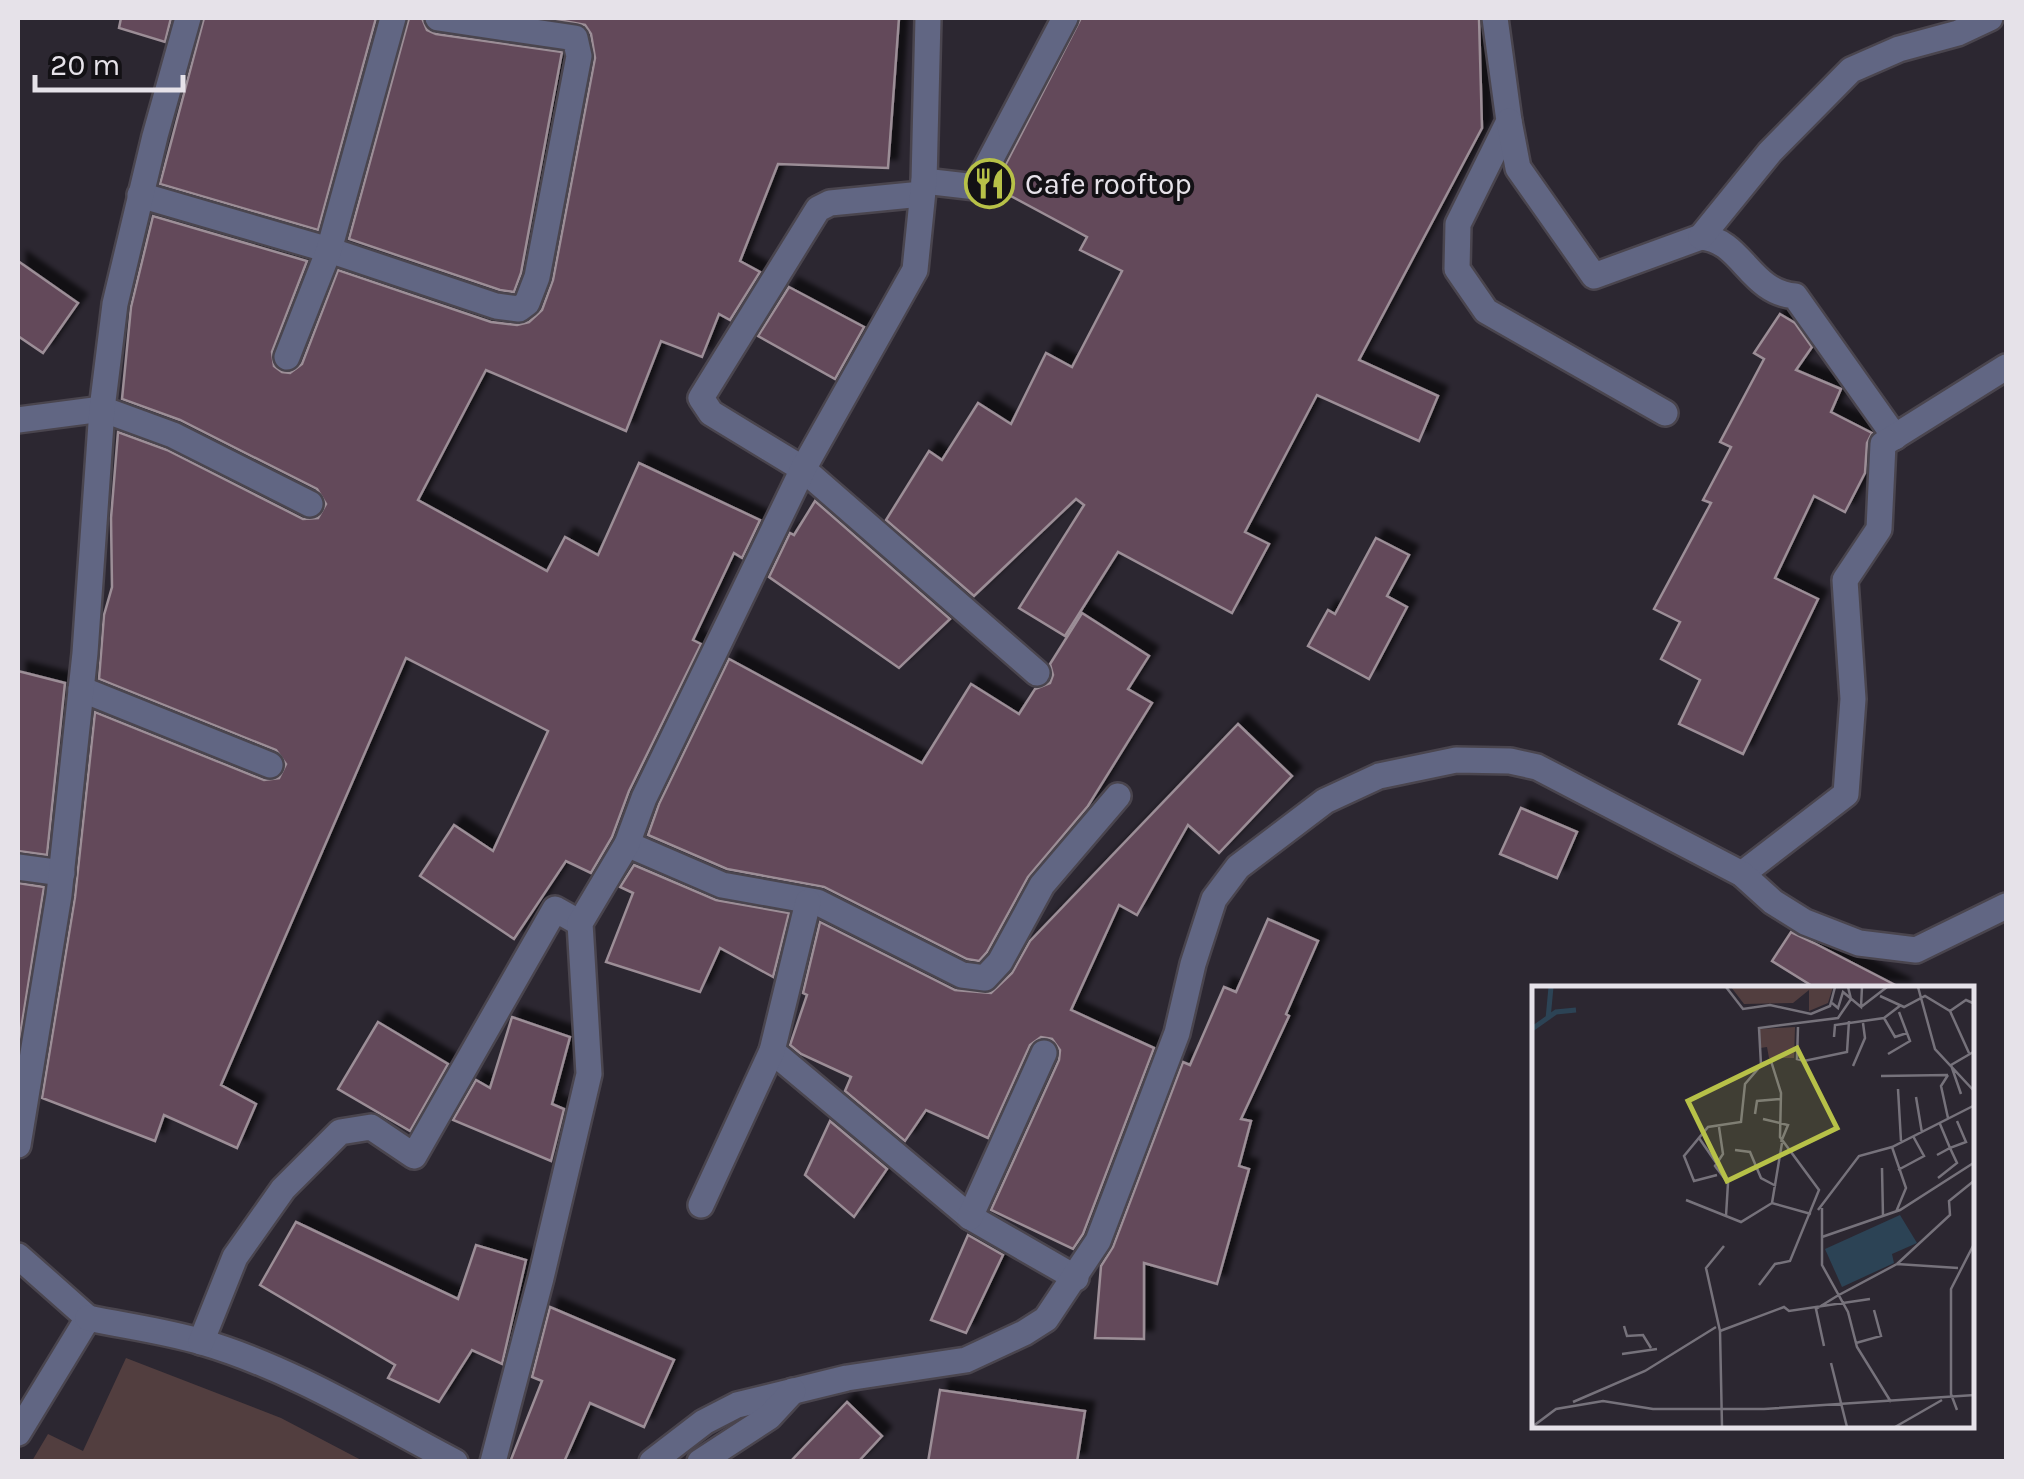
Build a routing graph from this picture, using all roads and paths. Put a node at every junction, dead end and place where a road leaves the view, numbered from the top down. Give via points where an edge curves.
1 (188, 18) edge
2 (393, 18) edge
3 (438, 18) edge
4 (928, 18) edge
5 (1065, 18) edge
6 (1495, 18) edge
7 (1990, 18) edge
8 (1509, 121) junction
9 (923, 188) junction
10 (140, 195) junction
11 (1700, 237) junction
12 (329, 250) junction
13 (287, 356) dead end
14 (2006, 367) edge
15 (102, 409) junction
16 (1665, 413) dead end
17 (18, 420) edge
18 (1895, 437) junction
19 (803, 469) junction
20 (310, 504) dead end
21 (1037, 673) dead end
22 (81, 689) junction
23 (270, 765) dead end
24 (1118, 796) dead end
25 (627, 844) junction
26 (18, 867) edge
27 (62, 873) junction
28 (1742, 874) junction
29 (808, 902) junction
30 (2006, 906) edge
31 (580, 923) junction
32 (772, 1051) junction
33 (1044, 1054) dead end
34 (21, 1111) edge
35 (18, 1145) edge
36 (701, 1205) dead end
37 (970, 1217) junction
38 (18, 1256) edge
39 (1076, 1278) junction
40 (88, 1318) junction
41 (201, 1342) junction
42 (794, 1390) junction
43 (18, 1433) edge
44 (455, 1462) edge
45 (493, 1462) edge
46 (652, 1462) edge
47 (700, 1462) edge

1 - 10 street
2 - 12 street
3 - 12 street via 575,38 580,56 533,291 510,310
4 - 9 street
5 - 9 street via 976,187
6 - 8 street
7 - 11 street via 1851,70 1770,152
8 - 11 street via 1518,168 1594,276
8 - 16 street via 1458,224 1457,269 1486,311
9 - 19 street via 916,270
9 - 19 street via 818,209 703,391 703,405
10 - 12 street
10 - 15 street via 114,304
11 - 18 street via 1716,238 1776,294 1795,296
12 - 13 street
14 - 18 street
15 - 17 street
15 - 20 street via 173,435
15 - 22 street
18 - 28 street via 1883,444 1879,529 1845,580 1853,700 1846,794
19 - 21 street
19 - 25 street
22 - 23 street
22 - 27 street
24 - 29 street via 1042,885 985,978 962,975 854,918
25 - 29 street via 722,885
25 - 31 street
26 - 27 street
27 - 34 street
28 - 30 street via 1805,922 1859,943 1916,950
28 - 39 street via 1536,767 1510,760 1456,760 1380,776 1325,800 1238,866 1214,899 1177,1032 1098,1241
29 - 32 street
31 - 41 street via 555,909 414,1156 371,1128 340,1132 283,1189 235,1257
31 - 45 street via 589,1074
32 - 36 street
32 - 37 street
33 - 37 street
34 - 35 street
37 - 39 street
38 - 40 street
39 - 42 street via 1046,1319 966,1360
40 - 41 street
40 - 43 street
41 - 44 street via 282,1372
42 - 46 street via 704,1422
42 - 47 street via 769,1417

